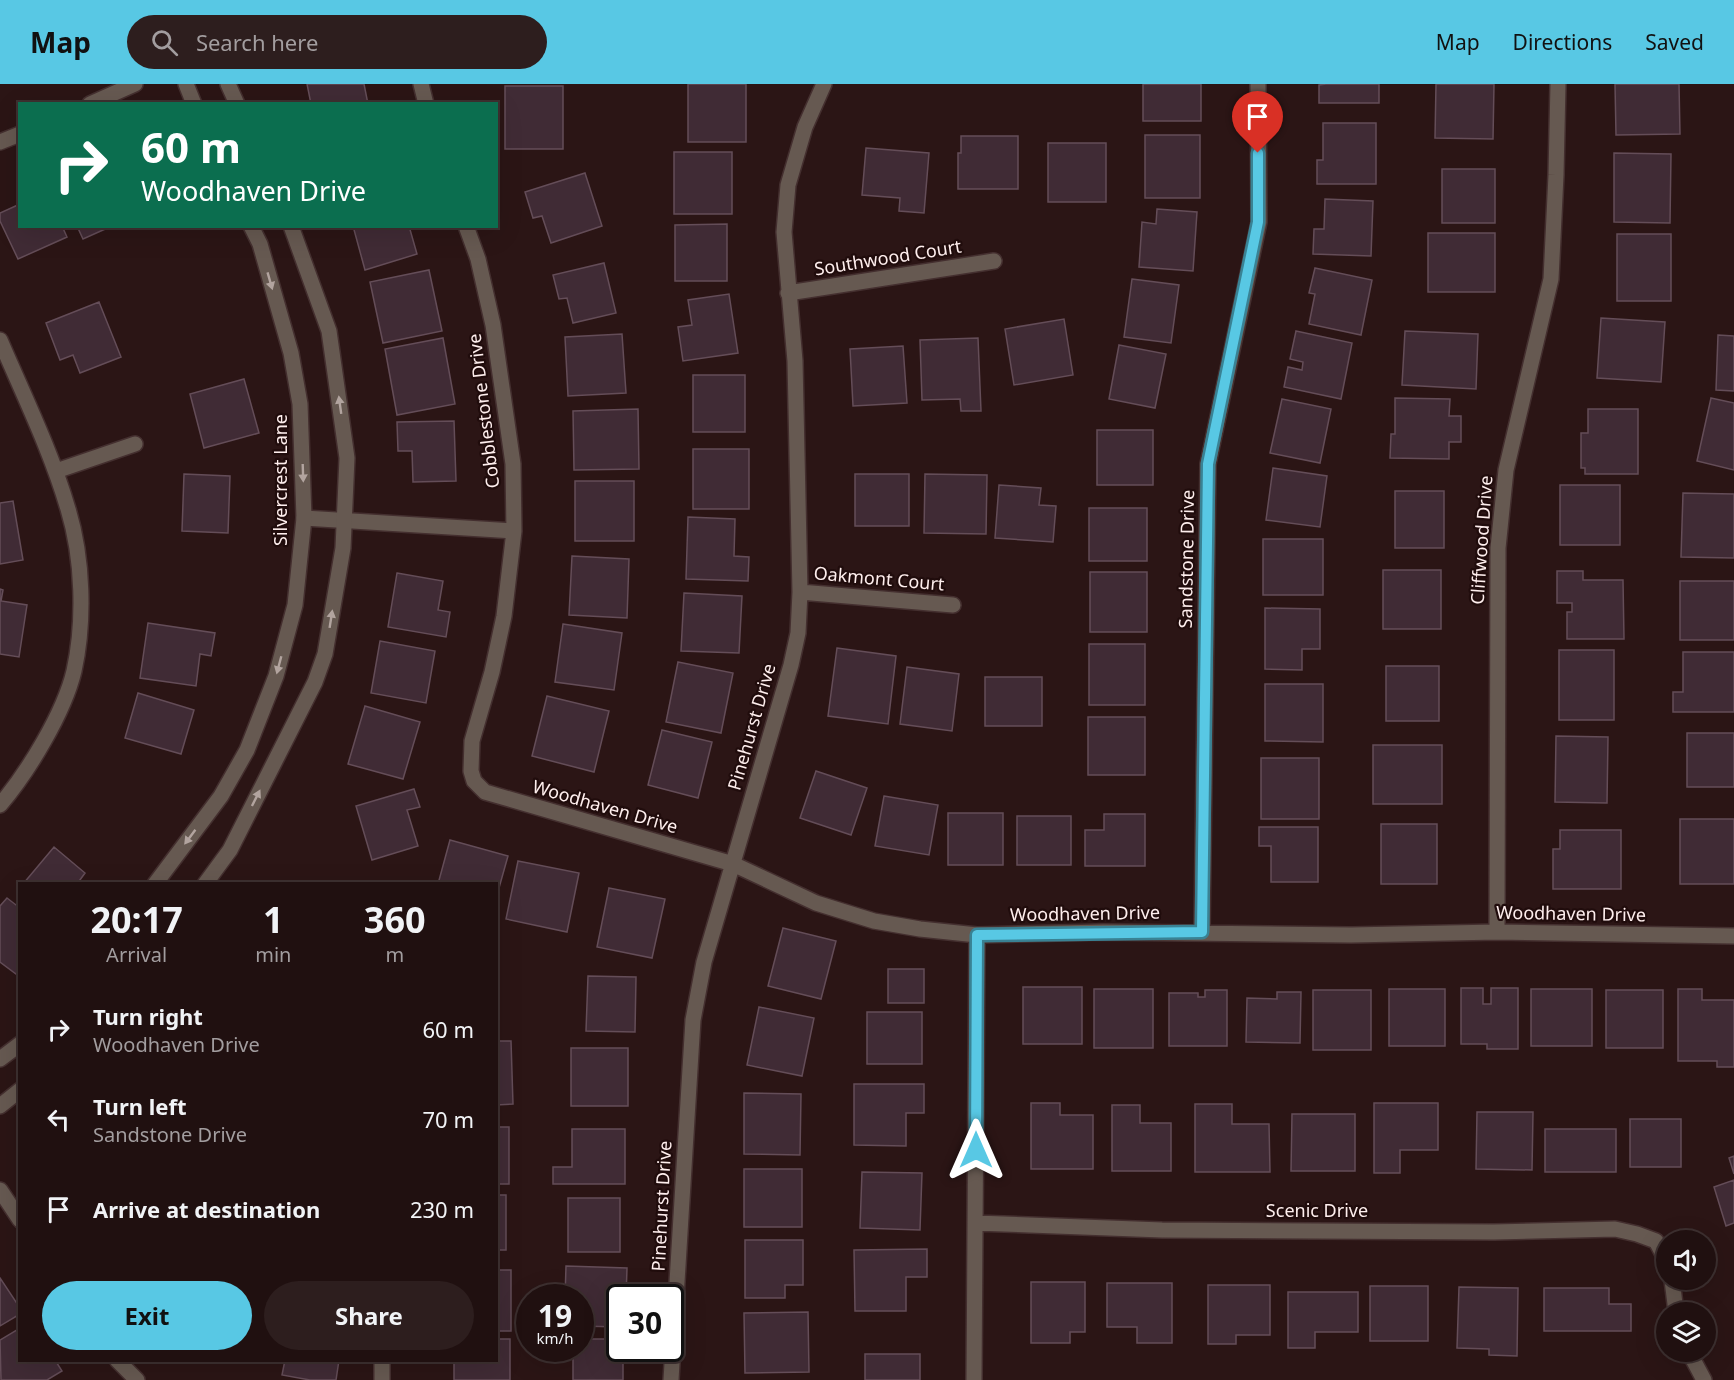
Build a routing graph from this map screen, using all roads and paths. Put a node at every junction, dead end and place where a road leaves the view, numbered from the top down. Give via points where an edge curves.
1 (135, 84) edge
2 (186, 84) edge
3 (228, 84) edge
4 (421, 84) edge
5 (824, 84) edge
6 (1258, 84) edge
7 (1558, 84) edge
8 (94, 102) edge
9 (193, 102) edge
10 (236, 102) edge
11 (426, 102) edge
12 (18, 135) edge
13 (0, 142) edge
14 (252, 228) edge
15 (292, 228) edge
16 (467, 228) edge
17 (994, 261) dead end
18 (788, 293) junction
19 (0, 340) edge
20 (135, 444) dead end
21 (56, 471) junction
22 (304, 518) junction
23 (344, 520) junction
24 (514, 531) junction
25 (800, 592) junction
26 (953, 605) dead end
27 (471, 771) joint
28 (0, 805) edge
29 (733, 864) junction
30 (156, 882) edge
31 (206, 882) edge
32 (1202, 932) junction
33 (1497, 932) junction
34 (977, 935) junction
35 (1734, 936) edge
36 (18, 1046) edge
37 (0, 1059) edge
38 (18, 1092) edge
39 (0, 1106) edge
40 (0, 1190) edge
41 (18, 1217) edge
42 (975, 1222) junction
43 (1656, 1241) edge
44 (119, 1362) edge
45 (382, 1362) edge
46 (1694, 1362) edge
47 (137, 1380) edge
48 (382, 1380) edge
49 (671, 1380) edge
50 (974, 1380) edge
51 (1704, 1380) edge

1 - 8 street
2 - 9 street
3 - 10 street
4 - 11 street
5 - 18 street, Pinehurst Drive via 805,127 788,185 784,232
6 - 32 street, Sandstone Drive via 1258,222 1208,464
7 - 33 street, Cliffwood Drive via 1551,279 1506,470 1497,549
12 - 13 street
14 -> 22 street, Silvercrest Lane via 291,353 300,404
23 -> 15 street via 347,458 329,331
16 - 24 street, Cobblestone Drive via 493,325 513,464
17 - 18 street, Southwood Court
18 - 25 street, Pinehurst Drive via 795,360
19 - 21 street
20 - 21 street
21 - 28 street via 76,541 80,580 74,672 54,726
22 - 23 street
22 -> 30 street, Silvercrest Lane via 296,605 276,676 247,750 221,796
23 - 24 street
31 -> 23 street via 230,850 315,682 325,654
24 - 27 street, Cobblestone Drive via 504,616 472,741
25 - 26 street, Oakmont Court
25 - 29 street, Pinehurst Drive via 791,666
27 - 29 street, Woodhaven Drive via 474,781 485,792
29 - 34 street, Woodhaven Drive via 816,903 874,921
29 - 49 street, Pinehurst Drive via 704,962 693,1020
32 - 33 street, Woodhaven Drive
32 - 34 street, Woodhaven Drive
33 - 35 street, Woodhaven Drive
34 - 42 street
36 - 37 street
38 - 39 street
40 - 41 street
42 - 43 street, Scenic Drive via 1173,1230 1615,1229
42 - 50 street
44 - 47 street
45 - 48 street
46 - 51 street

